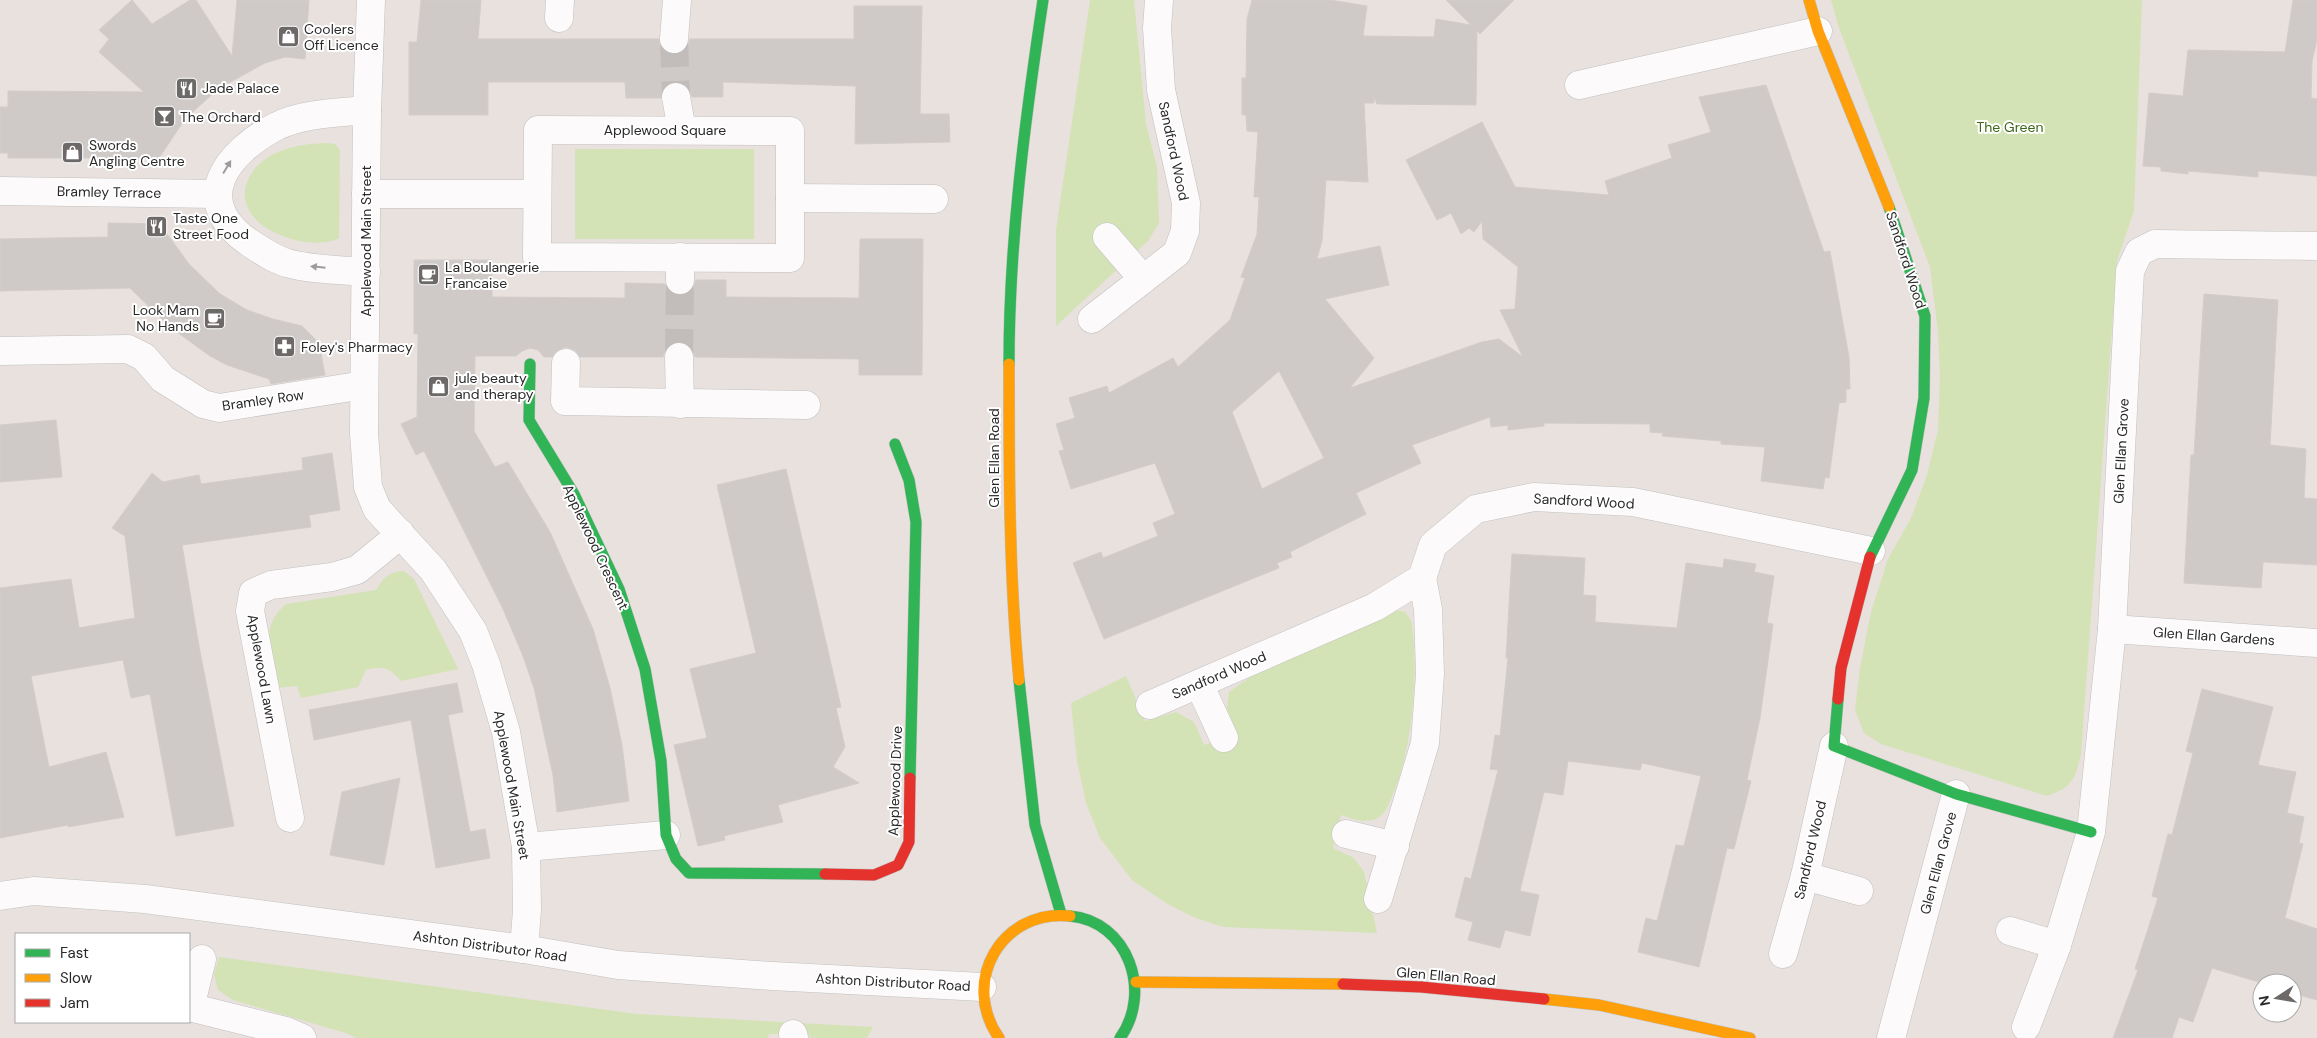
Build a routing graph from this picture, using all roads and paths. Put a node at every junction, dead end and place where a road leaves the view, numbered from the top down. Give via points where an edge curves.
1 (371, 0) edge
2 (677, 0) edge
3 (1043, 0) edge
4 (1159, 0) edge
5 (1809, 0) edge
6 (1818, 31) junction
7 (674, 39) tunnel mouth
8 (1579, 85) dead end
9 (676, 98) tunnel mouth
10 (367, 110) junction
11 (682, 130) junction
12 (0, 192) edge
13 (218, 194) junction
14 (366, 194) junction
15 (537, 194) junction
16 (790, 198) junction
17 (934, 199) dead end
18 (1107, 237) dead end
19 (2317, 246) edge
20 (366, 272) junction
21 (1143, 279) junction
22 (1092, 319) dead end
23 (0, 351) edge
24 (679, 357) tunnel mouth
25 (566, 363) dead end
26 (530, 364) dead end
27 (364, 385) junction
28 (680, 404) junction
29 (806, 405) dead end
30 (894, 444) dead end
31 (401, 534) junction
32 (1870, 552) junction
33 (1422, 578) junction
34 (2112, 629) junction
35 (2317, 643) edge
36 (1199, 684) junction
37 (1150, 705) dead end
38 (1224, 738) dead end
39 (1834, 746) junction
40 (1956, 794) junction
41 (290, 818) dead end
42 (2091, 832) junction
43 (1346, 834) dead end
44 (666, 835) junction
45 (1395, 846) junction
46 (526, 847) junction
47 (1805, 876) junction
48 (1859, 891) dead end
49 (0, 896) edge
50 (1378, 899) dead end
51 (1061, 914) junction
52 (2010, 931) dead end
53 (2057, 945) junction
54 (524, 949) junction
55 (1783, 954) dead end
56 (202, 959) dead end
57 (1136, 982) junction
58 (982, 986) junction
59 (190, 1004) edge
60 (190, 1008) edge
61 (2026, 1028) dead end
62 (302, 1038) edge
63 (999, 1038) edge
64 (1120, 1038) edge
65 (1750, 1038) edge
66 (1891, 1038) edge

1 - 10 street, Applewood Main Street
2 - 7 street
3 - 51 street, Glen Ellan Road via 1017,197 1009,357 1009,477 1013,614 1035,825
4 - 21 street, Sandford Wood via 1157,28 1161,90 1186,202 1185,231 1177,253
5 - 6 street, Sandford Wood
6 - 8 street
6 - 32 street, Sandford Wood via 1882,186 1925,316 1924,398 1912,470
9 - 11 street
13 -> 10 street via 228,163 250,142 279,125 310,116
10 - 14 street, Applewood Main Street
11 - 15 street, Applewood Square via 538,130
11 - 16 street, Applewood Square via 790,131
12 - 13 street, Bramley Terrace
20 -> 13 street via 287,263 267,254 240,236 226,220
14 - 15 street
14 - 20 street, Applewood Main Street
15 - 16 street, Applewood Square via 537,257 680,269 790,258
16 - 17 street
18 - 21 street
19 - 34 street, Glen Ellan Grove via 2155,244 2139,252 2130,271
20 - 27 street, Applewood Main Street
21 - 22 street, Sandford Wood
23 - 27 street, Bramley Row via 128,349 144,357 163,379 203,404 219,408
24 - 28 street
25 - 28 street via 565,401
26 - 44 street, Applewood Crescent via 529,420 574,494 619,590 645,669 661,761
27 - 31 street, Applewood Main Street via 368,487 377,509
28 - 29 street
30 - 44 street, Applewood Drive via 909,480 916,522 909,842 898,865 874,875 689,873 676,859
31 - 41 street, Applewood Lawn via 357,570 332,577 270,585 253,593 250,611
31 - 46 street, Applewood Main Street via 433,570 473,632 486,664 506,732
32 - 33 street, Sandford Wood via 1633,502 1534,497 1476,509 1433,545
32 - 39 street, Sandford Wood via 1841,668
33 - 36 street, Sandford Wood via 1375,607
33 - 45 street, Sandford Wood via 1428,609 1430,674 1425,743
34 - 35 street, Glen Ellan Gardens
34 - 42 street, Glen Ellan Grove
36 - 37 street, Sandford Wood
36 - 38 street
39 - 40 street
39 - 47 street, Sandford Wood
40 - 42 street, Glen Ellan Grove
40 - 66 street, Glen Ellan Grove
42 - 53 street, Glen Ellan Grove
43 - 45 street
44 - 46 street
45 - 50 street, Sandford Wood
46 - 54 street, Applewood Main Street
47 - 48 street
47 - 55 street, Sandford Wood
49 - 54 street, Ashton Distributor Road via 34,891 146,899
51 - 57 street via 1083,917 1103,927 1119,942 1131,961
51 - 58 street via 1037,917 1010,932 987,963
52 - 53 street
53 - 61 street, Glen Ellan Grove
54 - 58 street, Ashton Distributor Road via 618,965
56 - 59 street
57 - 64 street via 1136,1007 1127,1030
57 - 65 street, Glen Ellan Road via 1292,982 1420,987 1599,1005
58 - 63 street via 984,1009
60 - 62 street via 286,1031

